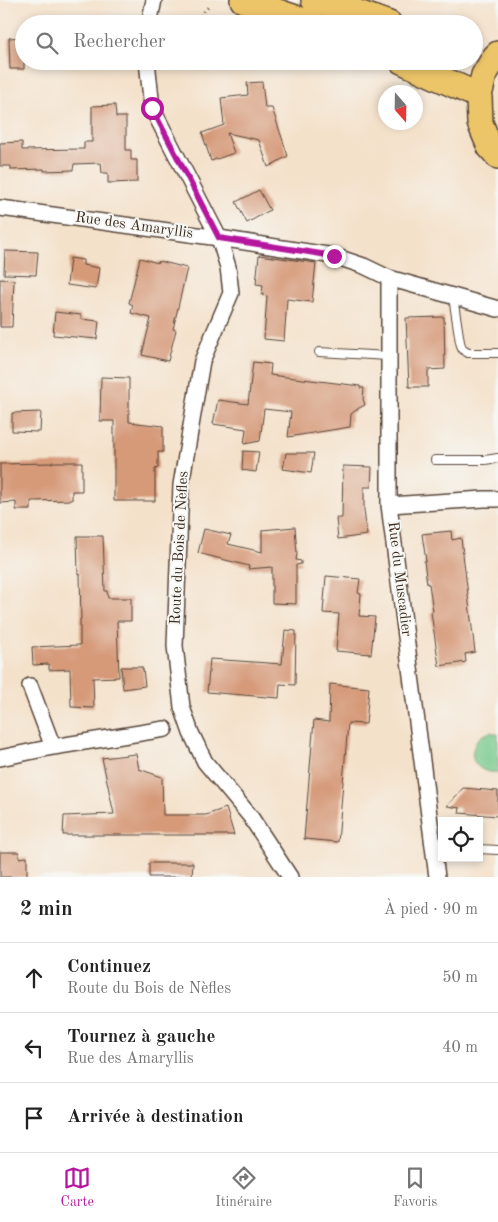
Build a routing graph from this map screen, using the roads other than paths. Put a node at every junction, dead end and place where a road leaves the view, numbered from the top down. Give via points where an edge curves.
1 (154, 0) edge
2 (243, 0) edge
3 (314, 0) edge
4 (152, 15) edge
5 (287, 15) edge
6 (364, 15) edge
7 (489, 55) edge
8 (147, 70) edge
9 (422, 70) edge
10 (479, 96) junction
11 (498, 156) edge
12 (0, 208) edge
13 (219, 238) junction
14 (388, 278) junction
15 (453, 297) junction
16 (498, 309) edge
17 (319, 352) dead end
18 (498, 353) edge
19 (388, 356) junction
20 (498, 458) edge
21 (435, 460) dead end
22 (498, 499) edge
23 (389, 505) junction
24 (30, 686) dead end
25 (164, 729) dead end
26 (53, 747) junction
27 (0, 758) edge
28 (437, 846) edge
29 (483, 849) edge
30 (498, 850) edge
31 (290, 877) edge
32 (437, 877) edge

1 - 4 street
2 - 5 main road
3 - 6 main road
7 - 10 main road
8 - 13 street, Route du Bois de Nèfles via 152,108
9 - 10 main road
10 - 11 main road via 480,122 490,147
12 - 13 street, Rue des Amaryllis
13 - 14 street, Rue des Amaryllis via 334,256
13 - 31 street, Route du Bois de Nèfles via 228,267 231,294 202,361 181,486 175,646 182,707 205,762 250,816
14 - 15 street, Rue des Amaryllis
14 - 19 street, Rue du Muscadier
15 - 16 street, Rue des Amaryllis
15 - 18 lane via 462,349 468,353
17 - 19 lane
19 - 23 street, Rue du Muscadier
20 - 21 lane
22 - 23 street
23 - 28 street, Rue du Muscadier
24 - 26 street
25 - 26 street
26 - 27 street
28 - 32 street, Rue du Muscadier
29 - 30 lane

